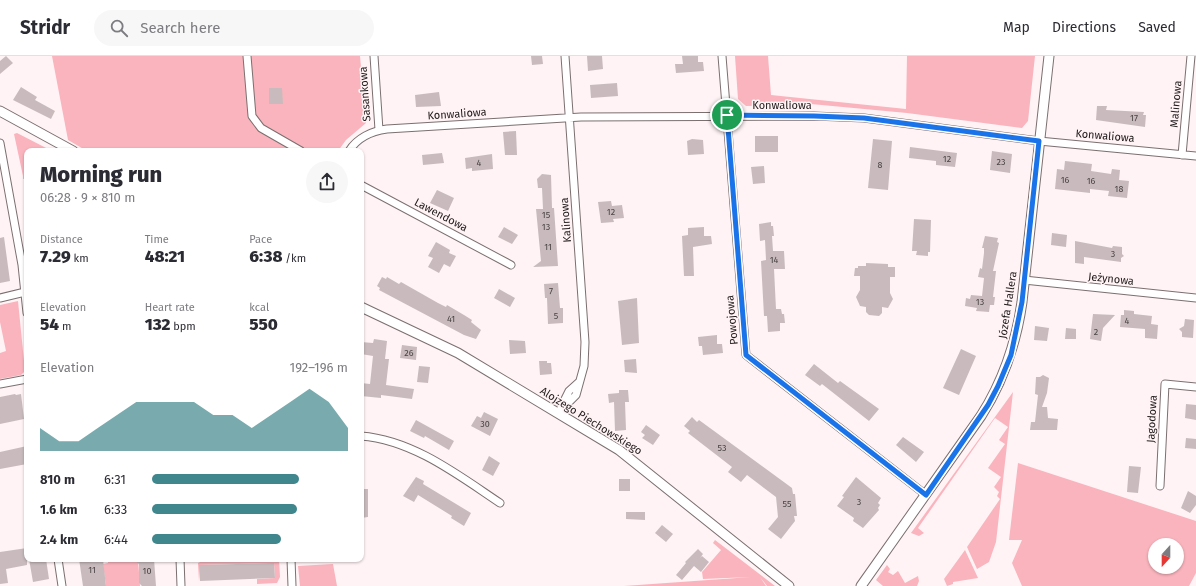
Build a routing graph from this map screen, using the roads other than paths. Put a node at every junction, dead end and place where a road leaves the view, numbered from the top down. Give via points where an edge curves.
1 (247, 56) edge
2 (374, 56) edge
3 (565, 56) edge
4 (722, 56) edge
5 (1049, 56) edge
6 (1191, 56) edge
7 (1, 114) edge
8 (727, 115) junction
9 (570, 117) junction
10 (379, 130) junction
11 (1039, 141) junction
12 (0, 144) edge
13 (67, 148) edge
14 (296, 148) edge
15 (352, 148) edge
16 (1182, 154) junction
17 (1196, 156) edge
18 (364, 187) edge
19 (511, 265) dead end
20 (1024, 280) junction
21 (24, 286) edge
22 (24, 292) edge
23 (0, 298) edge
24 (1196, 298) edge
25 (364, 308) edge
26 (24, 380) edge
27 (0, 384) edge
28 (1196, 387) edge
29 (558, 413) junction
30 (364, 436) edge
31 (1160, 486) dead end
32 (926, 495) junction
33 (500, 503) dead end
34 (58, 562) edge
35 (180, 562) edge
36 (291, 562) edge
37 (62, 586) edge
38 (181, 586) edge
39 (292, 586) edge
40 (789, 586) edge
41 (861, 586) edge

1 - 14 street via 252,116 261,128
2 - 10 street, Sasankowa
3 - 9 street, Kalinowa
4 - 8 street, Powojowa
5 - 11 street, Józefa Hallera
6 - 16 street, Malinowa
7 - 13 street
8 - 9 street, Konwaliowa
8 - 11 street, Konwaliowa via 864,118
8 - 32 street, Powojowa via 746,355
9 - 10 street, Konwaliowa
9 - 29 street, Kalinowa via 586,342 584,366 576,395
10 - 15 street, Konwaliowa via 360,140
11 - 16 street, Konwaliowa
11 - 20 street, Józefa Hallera
12 - 21 street
16 - 17 street, Konwaliowa
18 - 19 street, Lawendowa
20 - 24 street, Jeżynowa
20 - 32 street, Józefa Hallera via 1016,338 1001,380 984,410
22 - 23 street
25 - 29 street, Alojzego Piechowskiego via 458,353
26 - 27 street
28 - 31 street, Jagodowa via 1165,384
29 - 40 street, Alojzego Piechowskiego via 634,461
30 - 33 street via 387,440 437,462
32 - 41 street, Józefa Hallera
34 - 37 street
35 - 38 street
36 - 39 street

